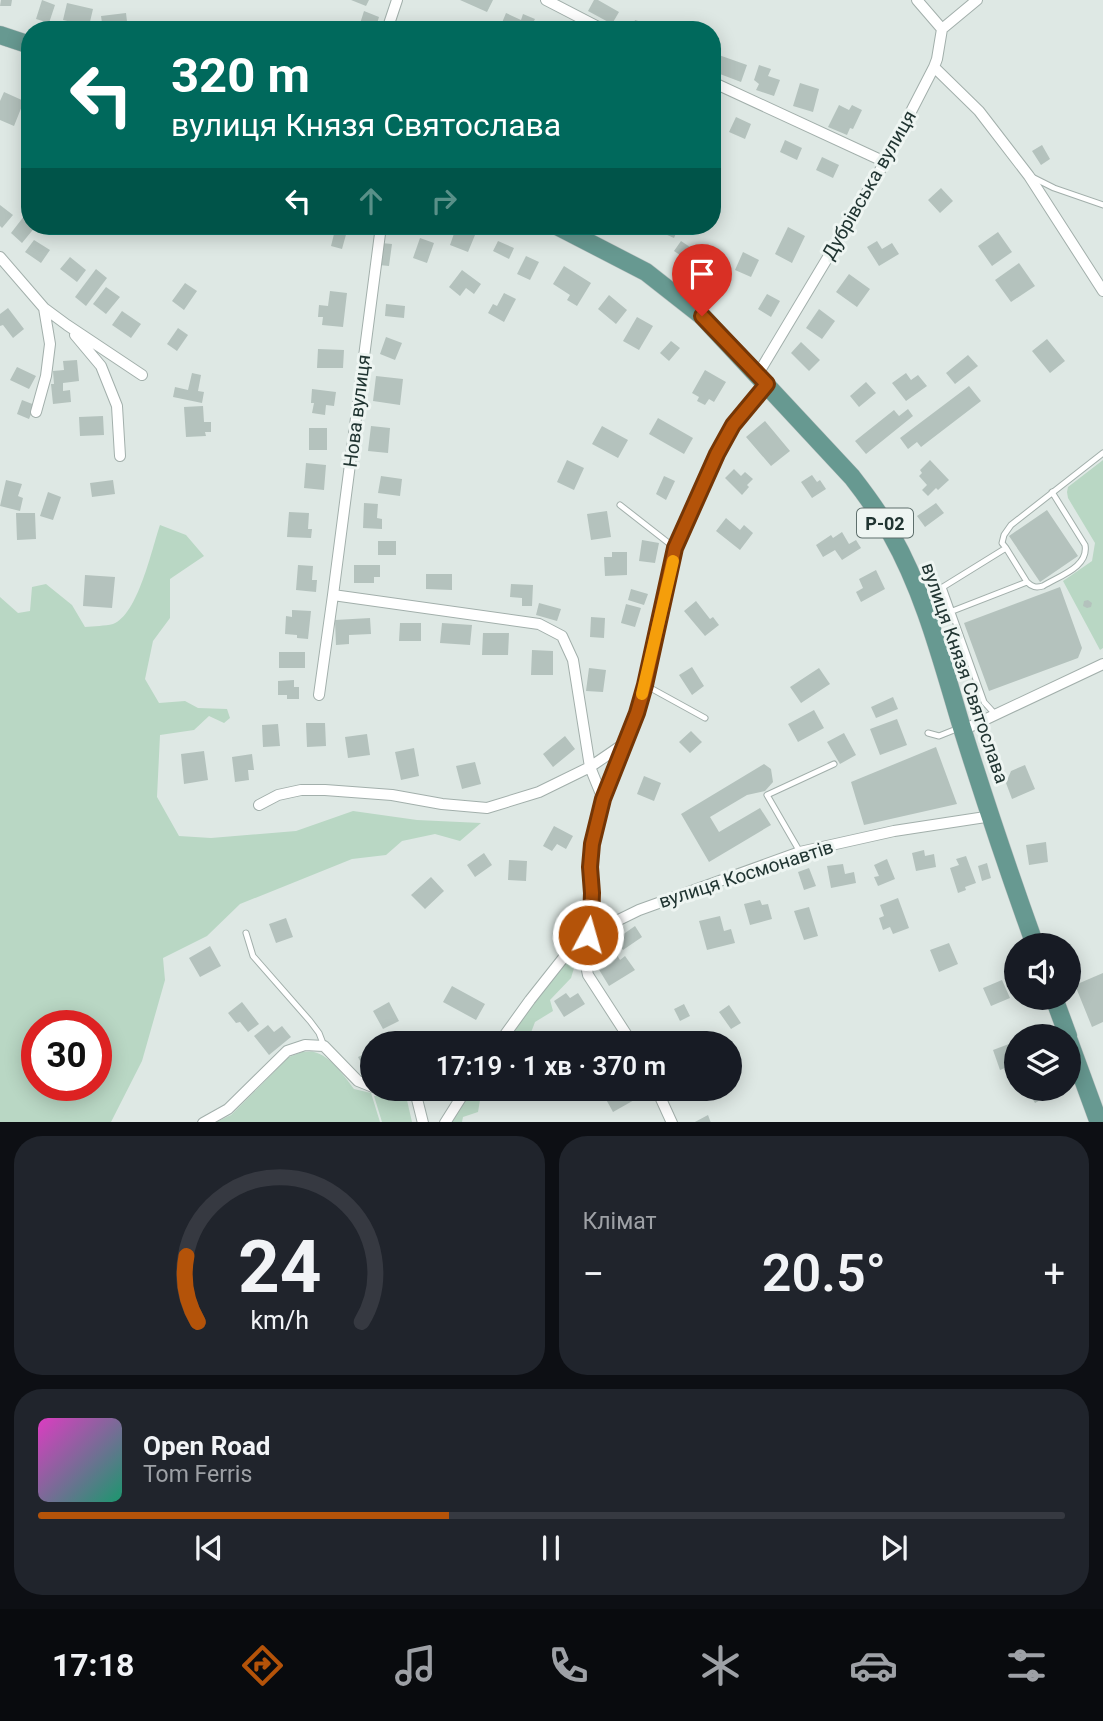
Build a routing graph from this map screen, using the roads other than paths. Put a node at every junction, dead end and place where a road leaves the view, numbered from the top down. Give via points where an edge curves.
1 (397, 0) edge
2 (546, 0) edge
3 (917, 0) edge
4 (977, 0) edge
5 (390, 21) edge
6 (587, 21) edge
7 (942, 29) junction
8 (0, 35) edge
9 (21, 42) edge
10 (934, 67) junction
11 (721, 86) edge
12 (885, 162) junction
13 (1029, 176) junction
14 (1103, 205) edge
15 (380, 235) edge
16 (574, 235) edge
17 (0, 257) edge
18 (1103, 291) edge
19 (44, 308) junction
20 (67, 325) junction
21 (142, 374) dead end
22 (762, 379) junction
23 (36, 412) dead end
24 (1103, 453) edge
25 (120, 456) dead end
26 (1052, 492) junction
27 (620, 505) dead end
28 (675, 548) junction
29 (1006, 548) junction
30 (1027, 582) junction
31 (943, 587) junction
32 (919, 593) junction
33 (334, 595) junction
34 (951, 611) junction
35 (929, 620) junction
36 (1103, 664) edge
37 (645, 685) junction
38 (319, 695) dead end
39 (995, 715) junction
40 (705, 718) dead end
41 (963, 729) junction
42 (928, 733) dead end
43 (626, 743) junction
44 (834, 764) dead end
45 (590, 767) junction
46 (603, 799) junction
47 (259, 805) dead end
48 (992, 816) junction
49 (800, 852) junction
50 (246, 933) dead end
51 (1031, 933) edge
52 (588, 935) junction
53 (508, 1031) edge
54 (624, 1031) edge
55 (324, 1046) junction
56 (1081, 1074) edge
57 (360, 1083) edge
58 (416, 1101) edge
59 (459, 1101) edge
60 (662, 1101) edge
61 (202, 1122) edge
62 (423, 1122) edge
63 (445, 1122) edge
64 (673, 1122) edge
65 (1098, 1122) edge

1 - 5 street
2 - 6 street
3 - 7 street
4 - 7 street
7 - 10 street, Дубрівська вулиця
8 - 9 main road
10 - 12 street, Дубрівська вулиця
10 - 13 street via 979,111
11 - 12 street
12 - 22 street, Дубрівська вулиця
13 - 14 lane
13 - 18 street
15 - 33 street, Нова вулиця
16 - 22 main road, вулиця Князя Святослава / Р-02 via 646,272 702,316
17 - 19 street
19 - 20 street
19 - 23 street via 50,344
20 - 21 street
20 - 25 street via 101,366 117,406
22 - 28 street, Дубрівська вулиця via 717,454
22 - 32 main road, вулиця Князя Святослава / Р-02 via 871,502
24 - 26 lane
26 - 29 lane via 1011,525 1002,542
26 - 30 lane via 1085,545 1085,557 1043,586
27 - 28 lane
28 - 37 street, Дубрівська вулиця
29 - 30 lane
29 - 31 lane
30 - 34 lane
31 - 32 lane
31 - 34 lane
32 - 35 main road, вулиця Князя Святослава / Р-02
33 - 38 street, Нова вулиця
33 - 45 street via 539,624 562,636 573,660
34 - 35 lane
34 - 39 lane via 984,702
35 - 41 main road, вулиця Князя Святослава / Р-02
36 - 39 street
37 - 40 lane
37 - 43 street, Дубрівська вулиця
39 - 41 street
41 - 42 lane via 939,736
41 - 48 main road, вулиця Князя Святослава / Р-02
43 - 45 street
43 - 46 street, Дубрівська вулиця
44 - 49 lane via 767,795
45 - 46 street
45 - 47 street via 539,792 487,808 325,790 278,794
46 - 52 street, Дубрівська вулиця via 592,844
48 - 49 street, вулиця Космонавтів
48 - 51 main road, вулиця Князя Святослава / Р-02
49 - 52 street, вулиця Космонавтів via 639,910
50 - 55 lane via 253,956 310,1021
52 - 53 street, вулиця Космонавтів via 565,957
52 - 54 street, Дубрівська вулиця via 584,956 588,975
55 - 57 street
55 - 61 street via 305,1045 287,1051 228,1109
56 - 65 main road
58 - 62 street
59 - 63 street
60 - 64 street

